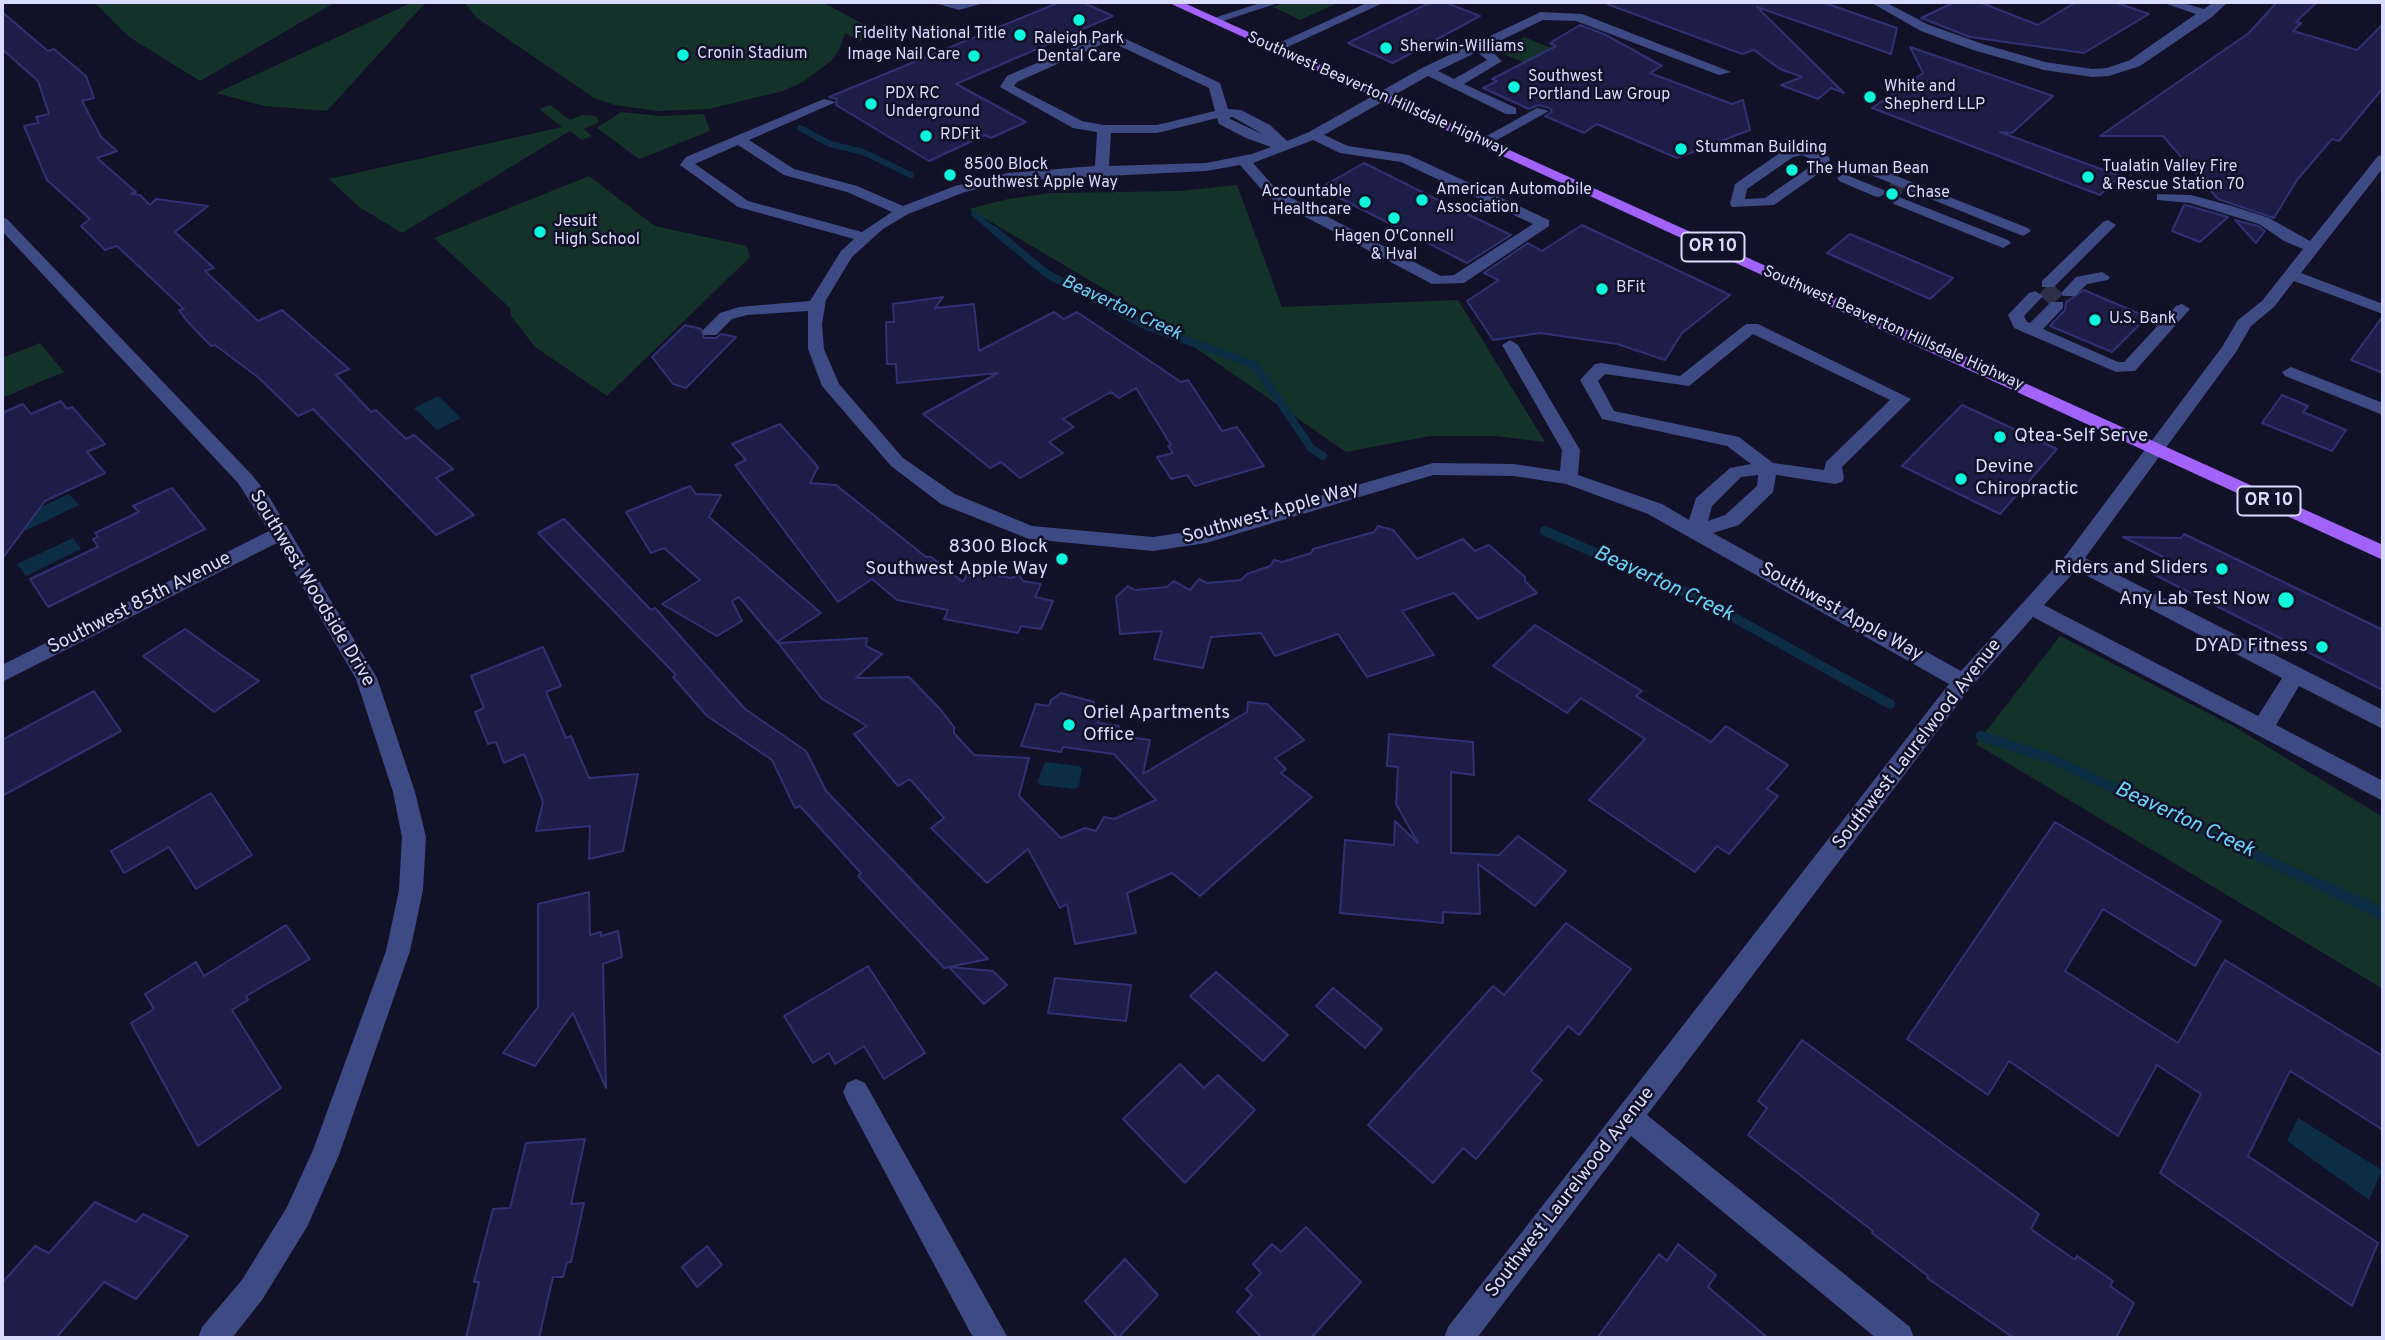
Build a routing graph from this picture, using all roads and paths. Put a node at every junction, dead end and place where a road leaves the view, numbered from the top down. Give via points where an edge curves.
1 (937, 2) edge
2 (981, 2) edge
3 (1175, 2) edge
4 (1275, 2) edge
5 (1379, 2) edge
6 (1876, 2) edge
7 (2167, 2) edge
8 (2222, 2) edge
9 (2208, 14) junction
10 (1214, 20) junction
11 (1477, 46) junction
12 (1274, 48) junction
13 (1427, 71) junction
14 (1724, 72) dead end
15 (1454, 84) junction
16 (1381, 97) junction
17 (829, 102) dead end
18 (1511, 111) dead end
19 (1542, 111) dead end
20 (1222, 113) junction
21 (1104, 129) junction
22 (1314, 135) junction
23 (739, 140) junction
24 (1481, 143) junction
25 (1285, 147) junction
26 (2383, 159) edge
27 (1243, 160) junction
28 (1102, 171) junction
29 (1885, 188) tunnel mouth
30 (1905, 196) tunnel mouth
31 (2162, 197) dead end
32 (1737, 204) joint
33 (903, 211) junction
34 (2, 222) edge
35 (2108, 226) dead end
36 (865, 237) junction
37 (2311, 247) junction
38 (2290, 274) junction
39 (2102, 277) dead end
40 (2053, 292) junction
41 (818, 305) junction
42 (2182, 309) dead end
43 (2383, 309) edge
44 (709, 331) dead end
45 (1510, 345) dead end
46 (2291, 372) dead end
47 (2383, 410) edge
48 (2155, 448) junction
49 (1768, 468) junction
50 (1569, 478) junction
51 (1696, 531) junction
52 (279, 534) junction
53 (2383, 553) edge
54 (2073, 560) junction
55 (2029, 606) junction
56 (2, 674) edge
57 (2295, 675) junction
58 (1964, 682) junction
59 (2383, 720) edge
60 (2262, 729) junction
61 (2383, 792) edge
62 (856, 1092) dead end
63 (1629, 1117) junction
64 (213, 1338) edge
65 (993, 1338) edge
66 (1459, 1338) edge
67 (1899, 1338) edge

1 - 2 street via 959,6
3 - 10 main road, Southwest Beaverton Hillsdale Highway / OR 10
4 - 10 street
5 - 12 street
6 - 9 street via 1925,28 1978,47 2044,66 2092,73 2135,63
7 - 9 street
8 - 9 street
10 - 12 main road, Southwest Beaverton Hillsdale Highway / OR 10
11 - 13 street, Southwest Apple Way
11 - 14 street, Southwest Apple Way via 1533,18 1564,15
11 - 15 street via 1496,61
12 - 16 main road, Southwest Beaverton Hillsdale Highway / OR 10
13 - 15 street
13 - 16 street, Southwest Apple Way
15 - 18 street
16 - 22 street, Southwest Apple Way
16 - 24 main road, Southwest Beaverton Hillsdale Highway / OR 10
17 - 23 street
19 - 24 street
20 - 21 street via 1157,129
20 - 21 street via 1215,86 1110,36 1012,79 1007,87 1078,125
20 - 25 street via 1224,121
21 - 28 street
22 - 25 street, Southwest Apple Way
22 - 27 street via 1345,150 1404,158 1544,223 1458,280 1438,281 1273,194
23 - 33 street via 789,172 852,189
23 - 36 street via 687,165 743,204
24 - 48 main road, Southwest Beaverton Hillsdale Highway / OR 10
25 - 27 street, Southwest Apple Way
26 - 37 street, Southwest Laurelwood Avenue
27 - 28 street, Southwest Apple Way via 1206,167
28 - 33 street, Southwest Apple Way via 1008,177 939,195
29 - 30 street via 1853,172 2013,237
31 - 37 street via 2191,199 2264,221
32 - 32 street via 1769,202 1820,166 1823,159 1803,151 1789,153 1740,187
33 - 36 street, Southwest Apple Way
34 - 52 street, Southwest Woodside Drive via 245,479
35 - 40 street
36 - 41 street, Southwest Apple Way via 834,271
37 - 38 street, Southwest Laurelwood Avenue
38 - 43 street
38 - 48 street, Southwest Laurelwood Avenue via 2268,304 2244,323
39 - 40 street
40 - 42 street via 2016,315 2026,328 2116,367 2129,367
41 - 44 street via 745,310 726,316
41 - 50 street, Southwest Apple Way via 816,349 831,386 860,422 897,461 948,499 1029,532 1153,544 1206,536 1433,469 1514,470
45 - 50 street via 1571,450
46 - 47 street
48 - 53 main road, Southwest Beaverton Hillsdale Highway / OR 10
48 - 54 street, Southwest Laurelwood Avenue
49 - 49 street via 1835,478 1832,466 1902,399 1752,327 1683,382 1601,368 1589,380 1608,415 1733,441
49 - 51 street via 1766,488 1732,520
49 - 51 street via 1736,472 1703,503
50 - 51 street, Southwest Apple Way via 1656,509
51 - 58 street, Southwest Apple Way
52 - 56 street, Southwest 85th Avenue
52 - 64 street, Southwest Woodside Drive via 376,701 414,837 411,890 398,951 325,1155 297,1217 252,1290
54 - 55 street, Southwest Laurelwood Avenue
54 - 57 street
55 - 58 street, Southwest Laurelwood Avenue
55 - 60 street
57 - 59 street
57 - 60 street
58 - 63 street, Southwest Laurelwood Avenue
60 - 61 street
62 - 65 street
63 - 66 street, Southwest Laurelwood Avenue
63 - 67 street

